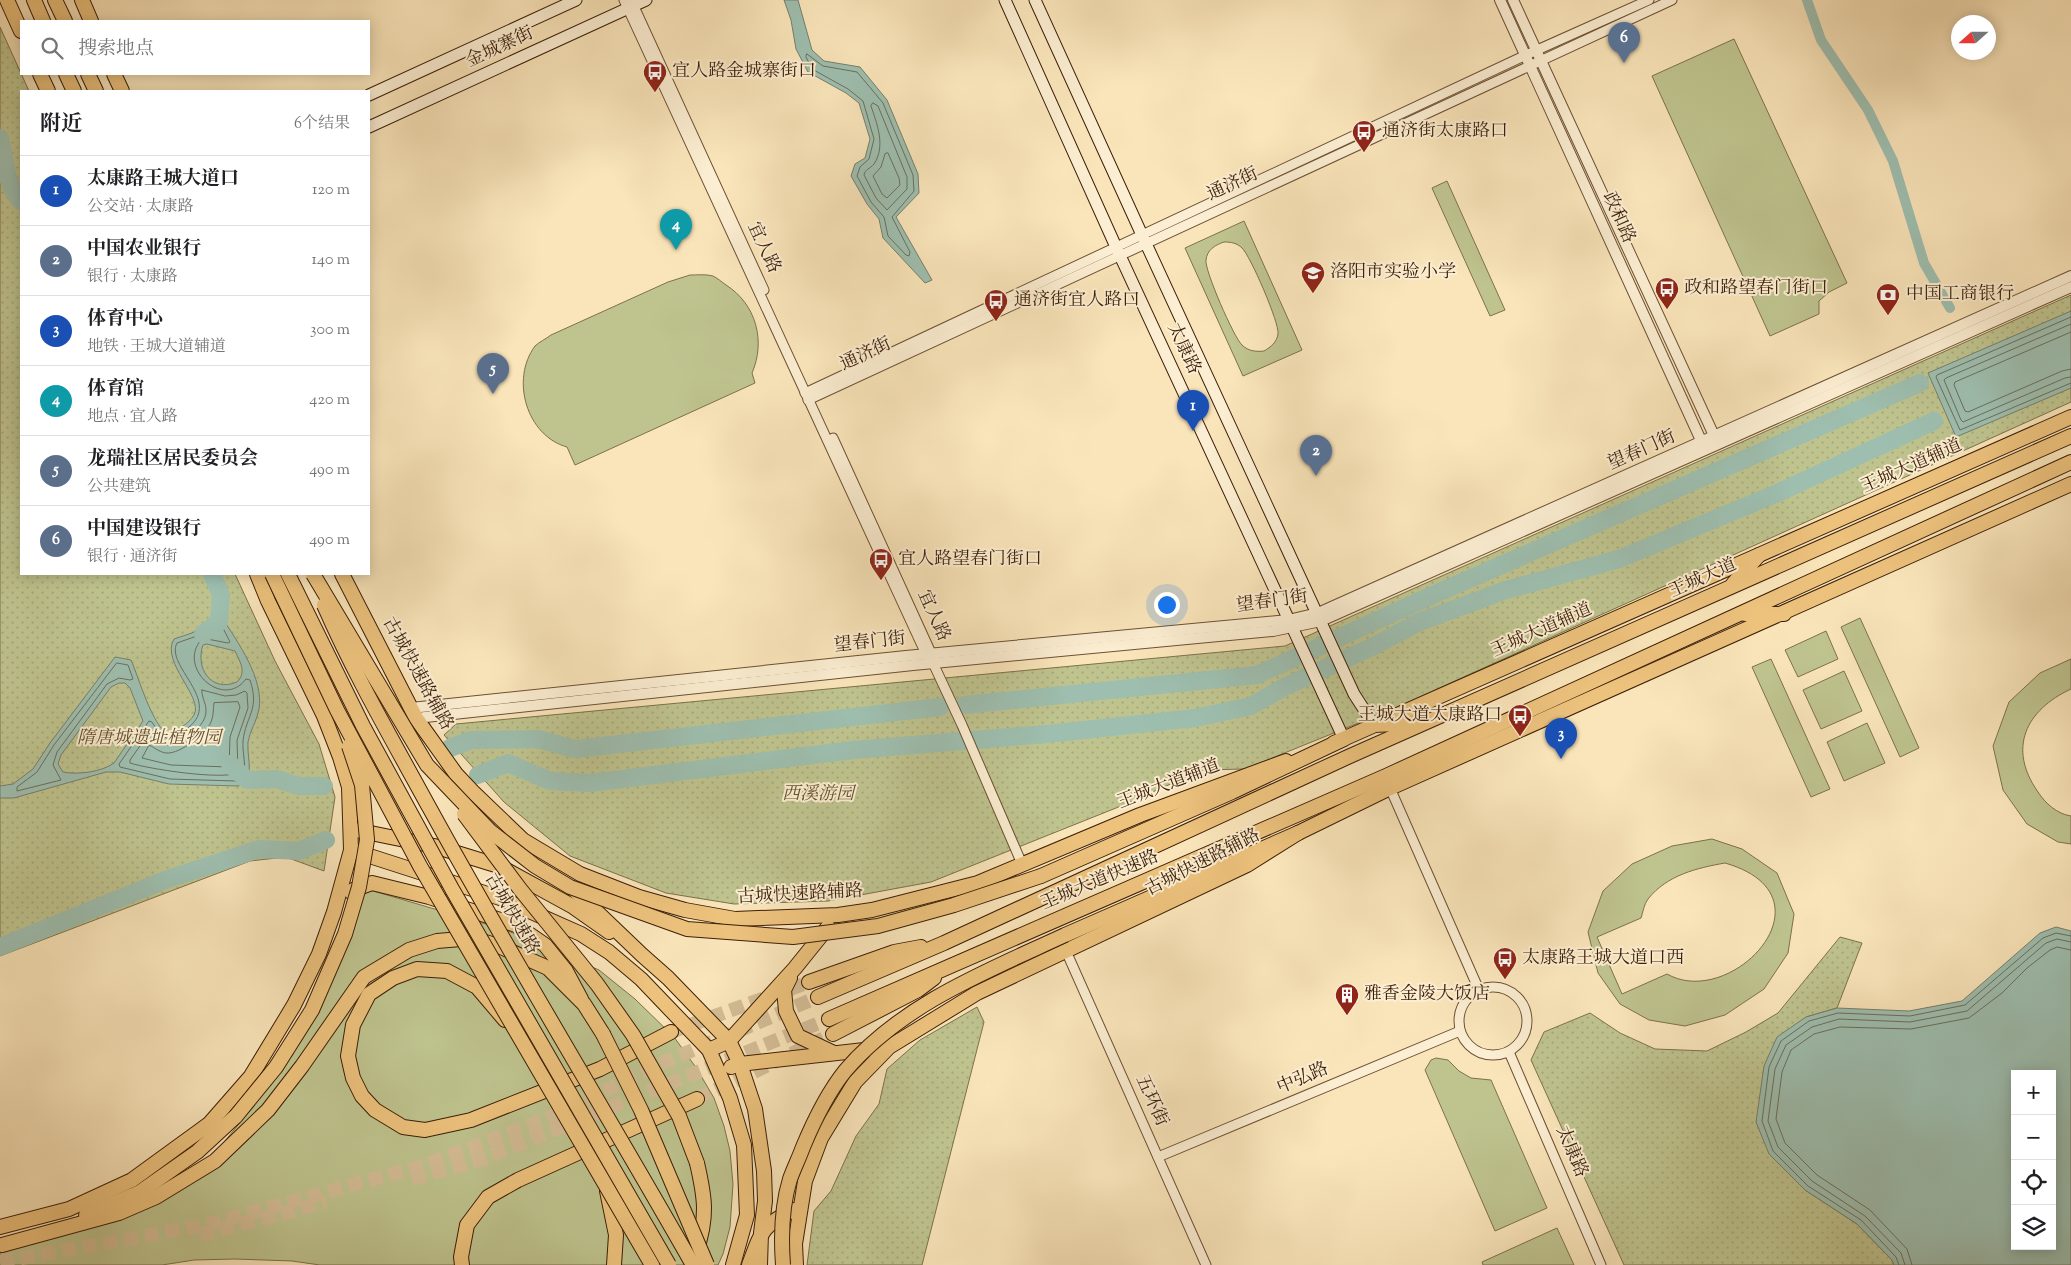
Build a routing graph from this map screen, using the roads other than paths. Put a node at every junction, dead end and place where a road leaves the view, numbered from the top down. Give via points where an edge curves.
1 (7, 0) edge
2 (34, 0) edge
3 (55, 0) edge
4 (82, 0) edge
5 (576, 0) edge
6 (646, 0) edge
7 (1005, 0) edge
8 (1036, 0) edge
9 (1500, 0) edge
10 (1513, 0) edge
11 (1649, 0) edge
12 (1672, 0) edge
13 (629, 4) edge
14 (43, 20) edge
15 (65, 20) edge
16 (91, 20) edge
17 (20, 30) edge
18 (1539, 55) junction
19 (1528, 60) junction
20 (40, 75) edge
21 (66, 75) edge
22 (88, 75) edge
23 (114, 75) edge
24 (48, 90) edge
25 (74, 90) edge
26 (96, 90) edge
27 (122, 90) edge
28 (370, 95) edge
29 (370, 127) edge
30 (1144, 239) junction
31 (1118, 251) junction
32 (2071, 276) edge
33 (2071, 286) edge
34 (810, 395) junction
35 (2071, 417) edge
36 (2071, 436) edge
37 (1717, 441) junction
38 (1704, 447) junction
39 (2071, 462) edge
40 (2071, 484) edge
41 (1759, 555) junction
42 (257, 575) edge
43 (272, 575) edge
44 (288, 575) edge
45 (312, 575) edge
46 (313, 575) edge
47 (343, 575) edge
48 (1729, 588) junction
49 (1740, 614) junction
50 (1784, 614) junction
51 (1320, 617) junction
52 (1291, 624) junction
53 (930, 657) junction
54 (337, 710) junction
55 (414, 713) junction
56 (1426, 723) junction
57 (1374, 725) junction
58 (1344, 739) junction
59 (1350, 756) joint
60 (427, 765) junction
61 (1388, 782) junction
62 (1232, 792) junction
63 (350, 829) junction
64 (1298, 833) junction
65 (523, 840) junction
66 (351, 850) junction
67 (1141, 852) junction
68 (1022, 864) junction
69 (1154, 878) junction
70 (334, 912) junction
71 (838, 915) junction
72 (944, 943) junction
73 (1066, 951) junction
74 (642, 955) junction
75 (953, 964) junction
76 (795, 968) junction
77 (809, 982) tunnel mouth
78 (1478, 990) junction
79 (818, 997) tunnel mouth
80 (584, 1004) junction
81 (829, 1019) tunnel mouth
82 (1460, 1031) junction
83 (671, 1032) tunnel mouth
84 (833, 1034) tunnel mouth
85 (520, 1038) junction
86 (729, 1041) junction
87 (889, 1047) junction
88 (709, 1050) junction
89 (1509, 1052) junction
90 (834, 1053) junction
91 (740, 1064) junction
92 (720, 1071) junction
93 (697, 1099) tunnel mouth
94 (1158, 1157) junction
95 (607, 1190) junction
96 (801, 1204) junction
97 (0, 1227) edge
98 (760, 1233) junction
99 (30, 1238) junction
100 (2, 1245) dead end
101 (462, 1265) edge
102 (614, 1265) edge
103 (652, 1265) edge
104 (669, 1265) edge
105 (692, 1265) edge
106 (707, 1265) edge
107 (733, 1265) edge
108 (749, 1265) edge
109 (760, 1265) edge
110 (783, 1265) edge
111 (796, 1265) edge
112 (1206, 1265) edge
113 (1601, 1265) edge

1 - 17 main road
2 - 14 main road
3 - 15 main road
4 - 16 main road
5 - 28 main road, 金城寨街
6 - 13 main road, 金城寨街
7 - 31 main road, 太康路
8 - 30 main road, 太康路
9 - 19 street, 政和路
10 - 18 street, 政和路
11 - 18 street, 通济街
12 - 18 street, 通济街
13 - 29 main road, 金城寨街
13 - 34 street, 宜人路
18 - 19 street, 通济街
18 - 37 street, 政和路
19 - 30 street, 通济街
19 - 38 street, 政和路
20 - 24 main road
21 - 25 main road
22 - 26 main road
23 - 27 main road
30 - 31 street, 通济街
30 - 51 main road, 太康路
31 - 34 street, 通济街
31 - 52 main road, 太康路
32 - 37 street, 望春门街
33 - 37 street, 望春门街
34 - 53 street, 宜人路
35 - 41 main road, 王城大道辅道
36 - 48 main road, 王城大道
37 - 38 street, 望春门街
38 - 51 street, 望春门街
39 - 49 main road
40 - 50 main road
41 - 48 main road
41 - 57 main road, 王城大道辅道
42 - 63 main road via 340,757 348,787
43 - 54 main road, bridge
44 - 104 main road, bridge via 363,726 452,889
45 - 105 main road, 古城快速路, bridge via 337,636 471,884
46 - 60 main road, bridge
47 - 55 main road, 古城快速路辅路
48 - 56 main road, 王城大道
49 - 50 main road
49 - 61 main road via 1437,753
50 - 61 main road
51 - 52 street, 望春门街
51 - 57 main road, 太康路 via 1354,694
52 - 53 street, 望春门街
52 - 58 main road, 太康路
53 - 55 street, 望春门街
53 - 68 street, 宜人路
54 - 85 main road, bridge via 420,866
54 - 99 main road, bridge via 362,785 368,840 345,934 312,1010 276,1067 236,1116 197,1152 140,1192
55 - 65 main road, 古城快速路辅路 via 456,774
56 - 57 main road
56 - 59 main road, 王城大道
57 - 58 main road, 王城大道辅道
58 - 62 main road
58 - 68 main road, 王城大道辅道 via 1140,815
59 - 67 main road, 王城大道快速路
60 - 62 main road, bridge via 490,831 535,866 570,887 687,929 793,937 878,926 954,905 1041,876
60 - 105 main road, bridge via 520,889 598,984 628,1027 680,1116 697,1163 704,1196 704,1230
61 - 64 main road
61 - 69 main road, 王城大道快速路
61 - 78 street
62 - 67 main road
63 - 66 main road
63 - 74 main road via 434,846 499,866 572,906
64 - 69 main road
64 - 73 main road, 古城快速路辅路 via 1246,865
64 - 110 main road, bridge via 968,979 908,1015 875,1041 844,1072 813,1124 790,1180 781,1238
65 - 71 main road, 古城快速路辅路 via 580,874 639,898 686,910 735,919
65 - 74 main road
66 - 70 main road
66 - 88 main road via 500,898 581,934 641,979
67 - 72 main road, 王城大道快速路
68 - 71 main road, 古城快速路辅路 via 978,883 872,910
69 - 75 main road, 王城大道快速路
70 - 80 main road via 353,890 372,883 429,897 516,925 545,945 566,971
70 - 97 main road via 319,954 294,1005 251,1076 209,1124 132,1180 68,1209
71 - 76 main road
72 - 77 main road via 894,952
72 - 79 main road, 王城大道快速路
73 - 87 main road, 古城快速路辅路 via 977,993
73 - 94 street, 五环街
74 - 86 main road
75 - 81 main road, 王城大道快速路
75 - 84 main road via 918,990
76 - 86 main road
76 - 90 main road via 784,990 786,1011 798,1036
78 - 82 street via 1462,1007
78 - 89 street via 1502,988 1523,1003 1527,1014 1524,1038
80 - 99 main road via 548,968 472,938 437,941 409,950 364,977 268,1110 216,1161 156,1197 119,1213
80 - 106 main road, bridge via 603,1034 641,1110
82 - 89 street via 1474,1050 1498,1056
82 - 94 street, 中弘路
83 - 85 main road, bridge via 600,1069 471,1120 425,1130 403,1126 375,1110 362,1096 353,1078 348,1056 353,1025 369,994 392,978 417,969 447,972 477,987
85 - 95 main road, bridge
86 - 88 main road
86 - 91 main road
87 - 90 main road
87 - 96 main road, 古城快速路辅路 via 855,1082 821,1138 804,1181
88 - 92 main road
89 - 113 street, 太康路
90 - 91 main road
91 - 92 main road
91 - 98 main road via 756,1109 764,1171 765,1200
92 - 107 main road via 744,1145 747,1215
93 - 101 main road via 518,1180 488,1197 466,1225
94 - 112 street, 五环街
95 - 102 main road via 616,1234
95 - 103 main road, bridge
96 - 98 main road
96 - 111 main road, 古城快速路辅路 via 795,1244
98 - 108 main road
98 - 109 main road
99 - 100 main road

